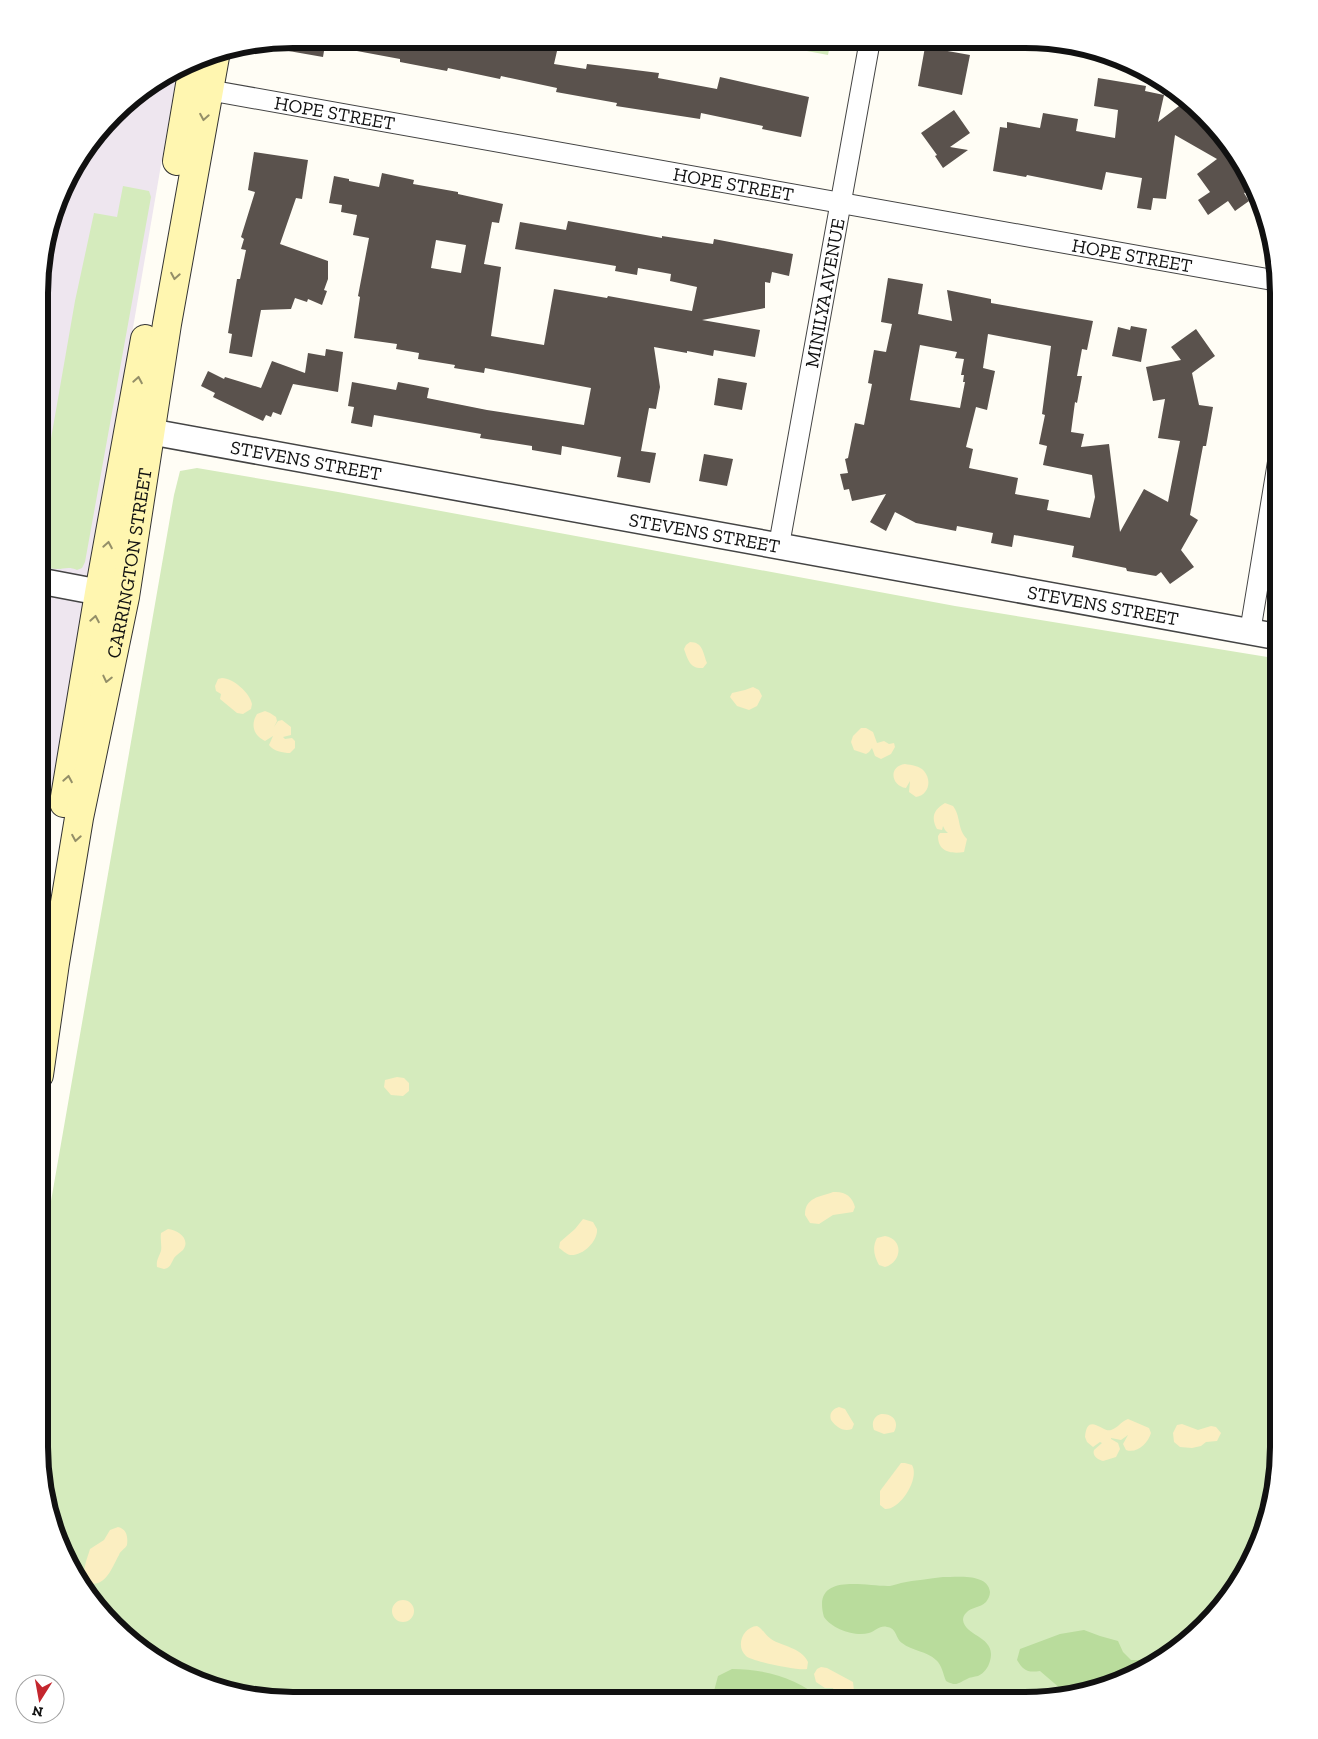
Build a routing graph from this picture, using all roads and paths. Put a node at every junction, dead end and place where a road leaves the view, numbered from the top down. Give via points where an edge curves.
1 (869, 48) edge
2 (210, 61) edge
3 (198, 80) edge
4 (842, 204) junction
5 (1270, 280) edge
6 (140, 430) junction
7 (1270, 511) edge
8 (779, 545) junction
9 (48, 583) edge
10 (112, 595) junction
11 (1250, 632) junction
12 (1270, 635) edge
13 (48, 909) edge
14 (48, 1010) edge

1 - 4 street, MINILYA AVENUE
2 - 3 main road, CARRINGTON STREET
3 - 4 street, HOPE STREET
3 - 6 main road, CARRINGTON STREET
4 - 5 street, HOPE STREET
4 - 8 street, MINILYA AVENUE
6 - 8 street, STEVENS STREET
6 - 10 main road, CARRINGTON STREET
7 - 11 street
8 - 11 street, STEVENS STREET
9 - 10 street
13 -> 10 main road, CARRINGTON STREET
10 -> 14 main road, CARRINGTON STREET
11 - 12 street, STEVENS STREET

